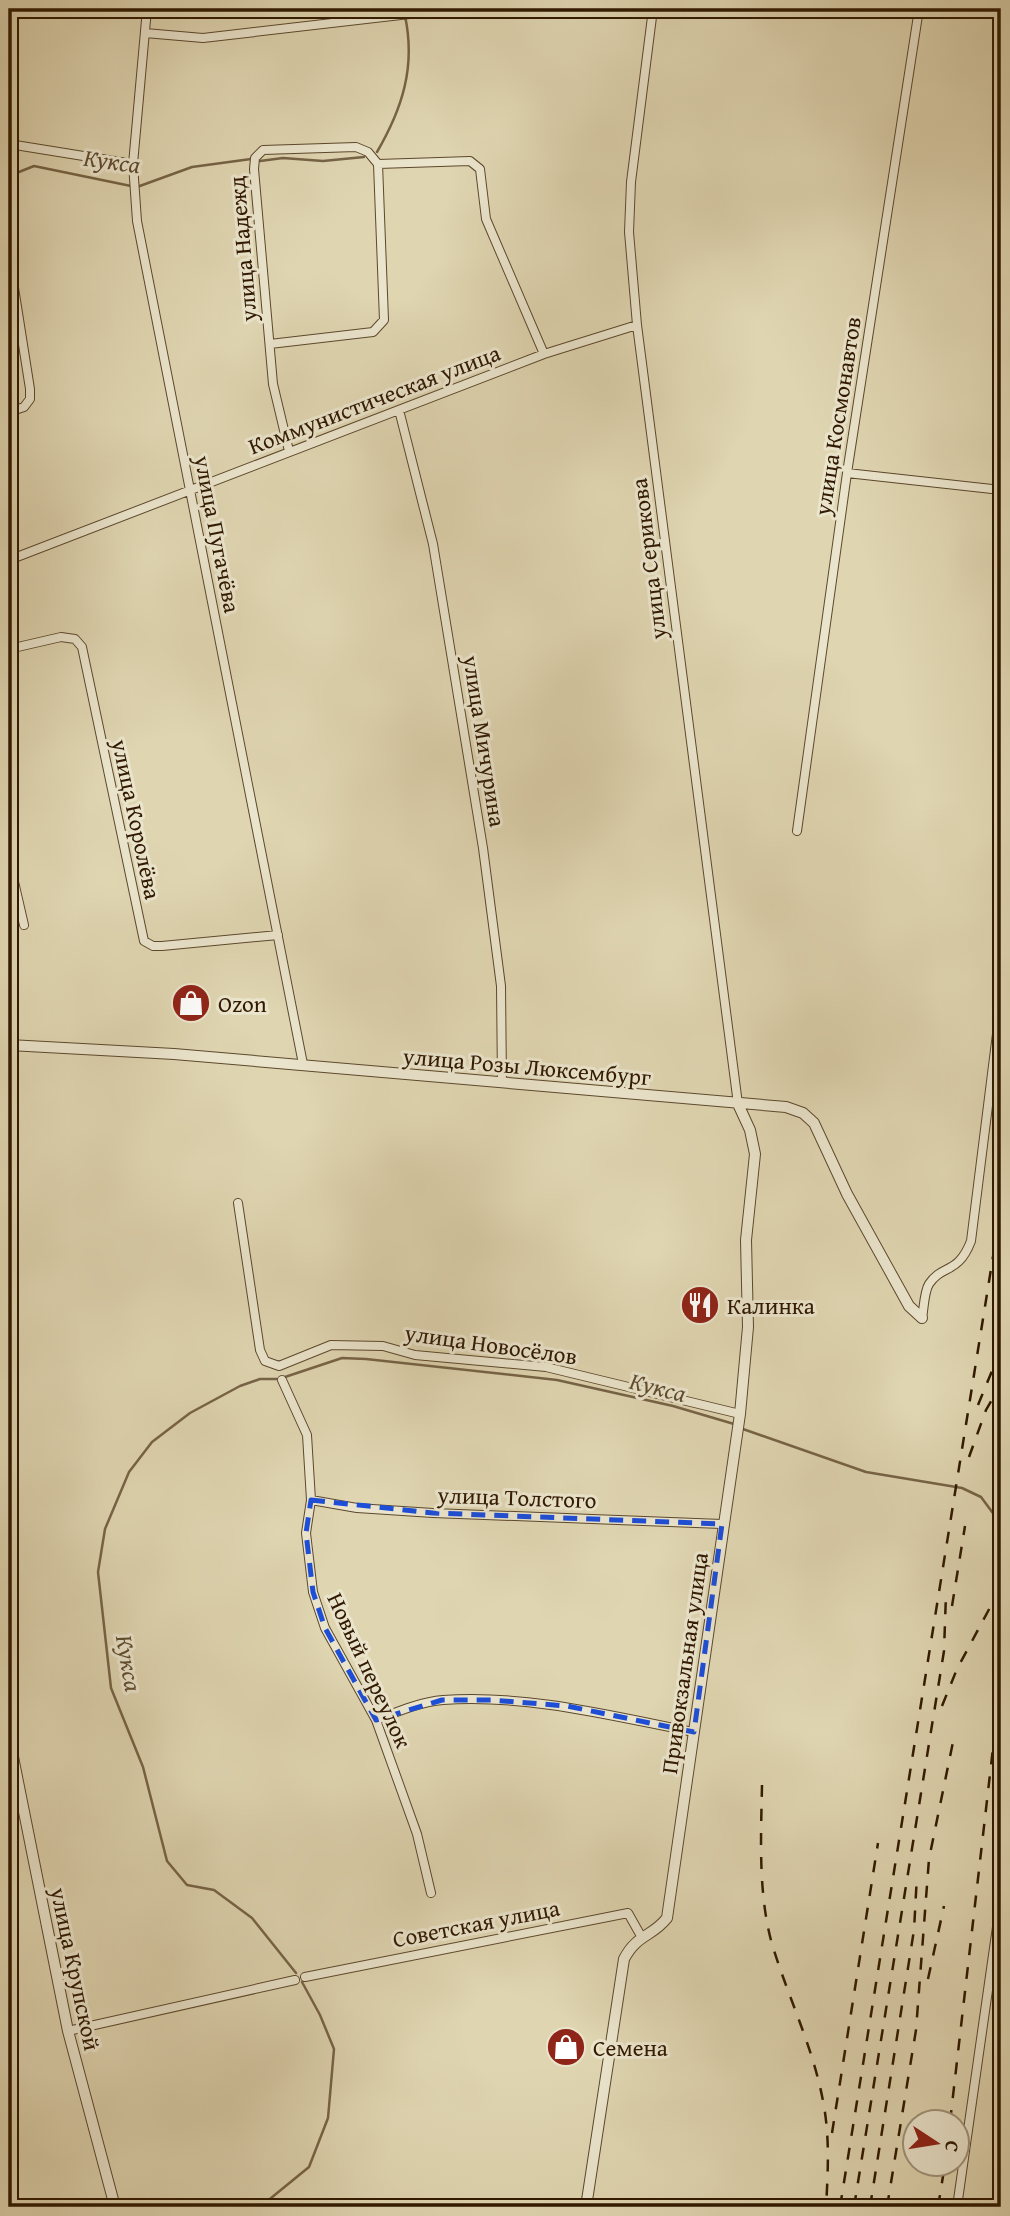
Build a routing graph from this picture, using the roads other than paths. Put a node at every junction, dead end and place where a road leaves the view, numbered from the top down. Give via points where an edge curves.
1 (147, 9) edge
2 (453, 9) edge
3 (653, 9) edge
4 (919, 9) edge
5 (397, 12) edge
6 (145, 33) junction
7 (9, 145) edge
8 (133, 164) junction
9 (378, 164) junction
10 (9, 256) edge
11 (637, 325) junction
12 (270, 344) junction
13 (544, 355) junction
14 (399, 410) junction
15 (9, 412) edge
16 (289, 451) junction
17 (847, 473) junction
18 (1001, 490) edge
19 (190, 492) junction
20 (9, 560) edge
21 (9, 649) edge
22 (797, 831) dead end
23 (9, 860) edge
24 (24, 925) dead end
25 (278, 935) junction
26 (1001, 1002) edge
27 (9, 1045) edge
28 (303, 1064) junction
29 (502, 1083) junction
30 (738, 1104) junction
31 (238, 1202) dead end
32 (922, 1318) joint
33 (282, 1380) dead end
34 (738, 1422) junction
35 (311, 1500) junction
36 (722, 1524) junction
37 (376, 1720) junction
38 (694, 1732) junction
39 (9, 1737) edge
40 (431, 1893) dead end
41 (1001, 1899) edge
42 (641, 1936) junction
43 (305, 1977) dead end
44 (295, 1980) dead end
45 (68, 2031) junction
46 (115, 2207) edge
47 (586, 2207) edge
48 (957, 2207) edge

1 - 6 street, улица Пугачёва
2 - 5 street
3 - 11 street, улица Серикова via 631,183 629,232
4 - 17 street, улица Космонавтов
5 - 6 street via 203,38
6 - 8 street, улица Пугачёва
7 - 8 street
8 - 19 street, улица Пугачёва via 137,221
9 - 12 street, улица Надежд via 384,320 373,332
9 - 12 street, улица Надежд via 356,147 263,150 256,158
9 - 13 street via 470,161 480,169 486,219
10 - 15 street via 30,399 24,407
11 - 13 street, Коммунистическая улица
11 - 30 street, улица Серикова
12 - 16 street, улица Надежд via 273,384
13 - 14 street, Коммунистическая улица
14 - 16 street, Коммунистическая улица
14 - 29 street, улица Мичурина via 433,544 475,797 501,986
16 - 19 street, Коммунистическая улица
17 - 18 street
17 - 22 street, улица Космонавтов
19 - 20 street, Коммунистическая улица
19 - 25 street, улица Пугачёва
21 - 25 street, улица Королёва via 61,637 75,639 82,647 144,941 162,946
23 - 24 street
25 - 28 street, улица Пугачёва
26 - 32 street via 971,1241 965,1257 928,1285
27 - 28 street, улица Розы Люксембург
28 - 29 street, улица Розы Люксембург
29 - 30 street, улица Розы Люксембург
30 - 32 street, улица Розы Люксембург via 786,1107 814,1123 909,1306
30 - 34 street, Привокзальная улица via 755,1154 746,1240 748,1327
31 - 34 street, улица Новосёлов via 265,1361 279,1366 331,1345 383,1346 415,1355 546,1367
33 - 35 street, Новый переулок via 307,1435
34 - 36 street, Привокзальная улица
35 - 36 street, улица Толстого via 420,1512
35 - 37 street, Новый переулок via 306,1533 313,1592 325,1628
36 - 38 street, Привокзальная улица
37 - 38 street via 442,1700 491,1700 567,1706
37 - 40 street, Новый переулок via 417,1834
38 - 42 street, Привокзальная улица via 667,1918 659,1928
39 - 45 street, улица Крупской
41 - 48 street
42 - 43 street, Советская улица via 628,1913
42 - 47 street, Привокзальная улица via 624,1959
44 - 45 street
45 - 46 street, улица Крупской

